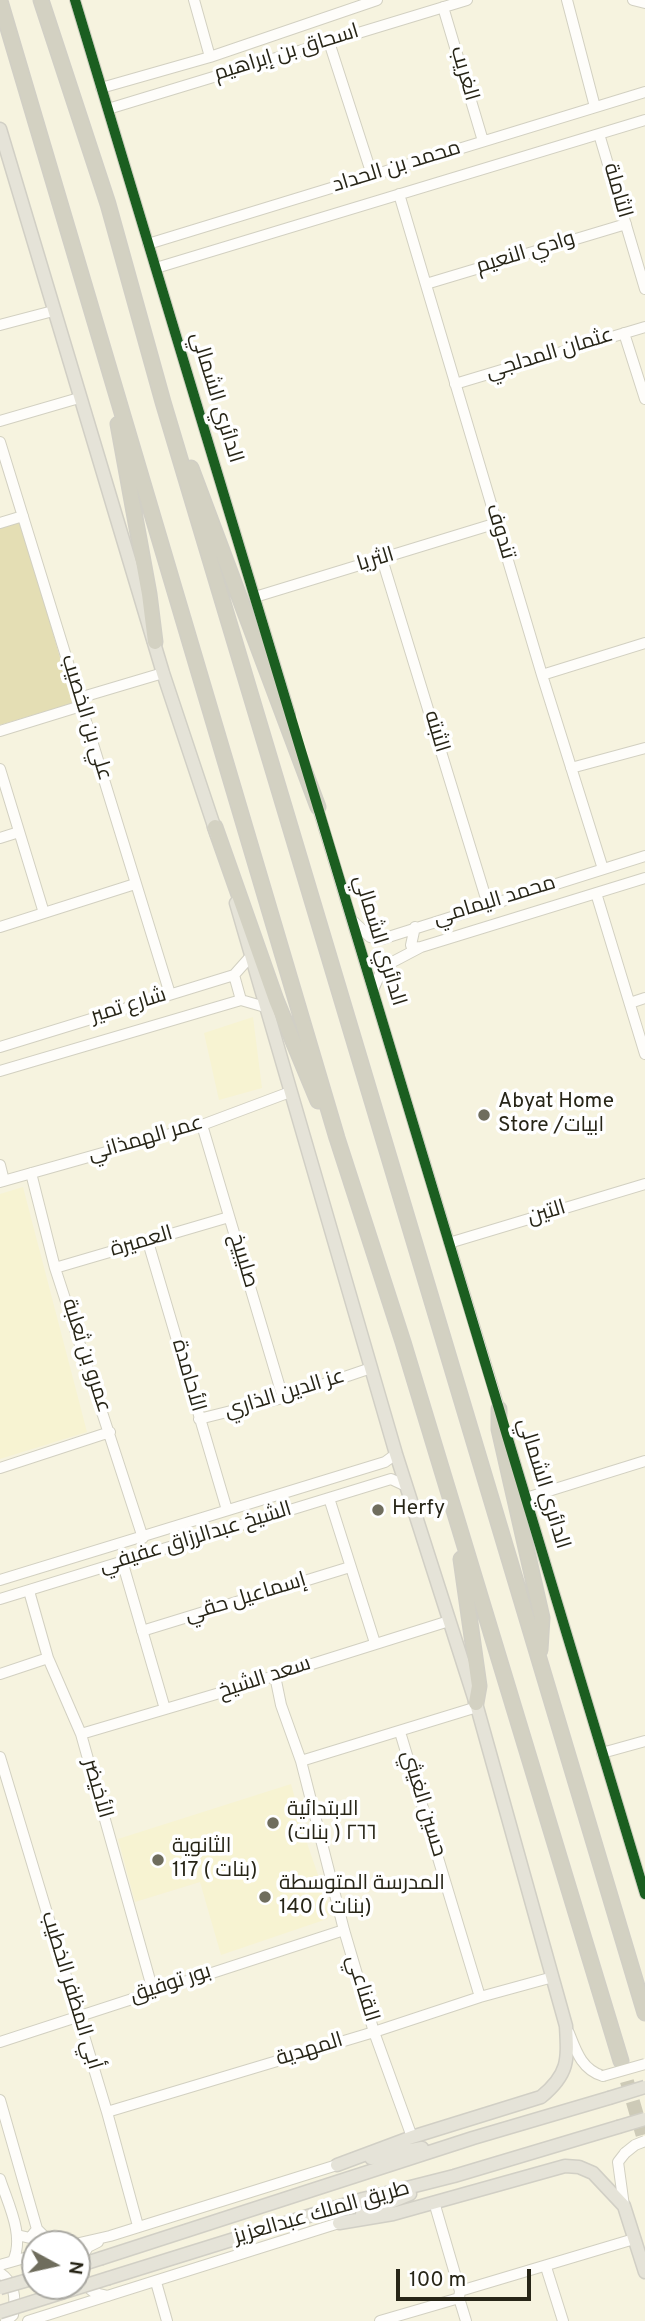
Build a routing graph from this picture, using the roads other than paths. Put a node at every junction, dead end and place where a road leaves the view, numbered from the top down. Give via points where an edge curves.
1 (41, 0) edge
2 (75, 0) edge
3 (194, 0) edge
4 (377, 0) edge
5 (467, 0) edge
6 (567, 0) edge
7 (633, 0) edge
8 (0, 1) edge
9 (645, 3) edge
10 (443, 7) junction
11 (0, 34) edge
12 (329, 42) junction
13 (210, 57) junction
14 (102, 88) junction
15 (645, 92) edge
16 (595, 107) junction
17 (108, 109) junction
18 (645, 120) edge
19 (0, 132) edge
20 (599, 134) junction
21 (483, 141) junction
22 (46, 154) junction
23 (372, 176) junction
24 (399, 194) junction
25 (626, 224) junction
26 (148, 244) junction
27 (156, 268) junction
28 (426, 284) junction
29 (645, 289) edge
30 (53, 311) junction
31 (0, 325) edge
32 (645, 327) edge
33 (624, 333) junction
34 (104, 347) junction
35 (455, 383) junction
36 (79, 398) junction
37 (645, 399) edge
38 (163, 402) junction
39 (0, 421) edge
40 (0, 442) edge
41 (23, 516) junction
42 (0, 523) edge
43 (497, 523) junction
44 (382, 559) junction
45 (255, 597) junction
46 (155, 642) junction
47 (645, 643) edge
48 (163, 673) junction
49 (542, 675) junction
50 (80, 702) junction
51 (0, 731) edge
52 (645, 748) edge
53 (571, 768) junction
54 (0, 769) edge
55 (318, 807) junction
56 (215, 827) junction
57 (19, 832) junction
58 (0, 838) edge
59 (645, 856) edge
60 (603, 869) junction
61 (645, 878) edge
62 (135, 884) junction
63 (596, 893) junction
64 (488, 905) junction
65 (44, 912) junction
66 (351, 919) junction
67 (0, 927) edge
68 (415, 927) junction
69 (421, 947) junction
70 (250, 957) junction
71 (234, 975) junction
72 (373, 990) junction
73 (170, 994) junction
74 (645, 998) edge
75 (241, 1000) junction
76 (629, 1003) junction
77 (265, 1007) junction
78 (0, 1047) edge
79 (645, 1054) edge
80 (0, 1071) edge
81 (290, 1093) junction
82 (202, 1125) junction
83 (337, 1138) junction
84 (0, 1166) edge
85 (31, 1173) junction
86 (2, 1182) edge
87 (645, 1184) edge
88 (229, 1217) junction
89 (148, 1241) junction
90 (449, 1243) junction
91 (55, 1268) junction
92 (371, 1368) junction
93 (283, 1398) junction
94 (499, 1409) junction
95 (199, 1419) junction
96 (110, 1433) junction
97 (396, 1454) junction
98 (645, 1461) edge
99 (385, 1462) junction
100 (0, 1468) edge
101 (391, 1479) junction
102 (407, 1486) junction
103 (526, 1498) junction
104 (329, 1499) junction
105 (227, 1510) junction
106 (459, 1530) junction
107 (143, 1538) junction
108 (122, 1561) junction
109 (349, 1567) junction
110 (0, 1580) edge
111 (29, 1591) junction
112 (0, 1599) edge
113 (449, 1621) junction
114 (142, 1631) junction
115 (375, 1643) junction
116 (48, 1658) junction
117 (539, 1659) junction
118 (0, 1674) edge
119 (275, 1676) junction
120 (477, 1705) junction
121 (165, 1709) junction
122 (400, 1732) junction
123 (80, 1734) junction
124 (645, 1741) edge
125 (602, 1752) junction
126 (0, 1757) edge
127 (301, 1761) junction
128 (642, 1873) edge
129 (645, 1894) edge
130 (344, 1930) junction
131 (553, 1977) junction
132 (153, 1991) junction
133 (480, 1997) junction
134 (645, 2013) edge
135 (78, 2016) junction
136 (566, 2026) junction
137 (374, 2032) junction
138 (0, 2042) edge
139 (621, 2061) tunnel mouth
140 (645, 2064) edge
141 (645, 2087) edge
142 (0, 2100) edge
143 (107, 2112) junction
144 (645, 2119) edge
145 (412, 2137) junction
146 (474, 2138) junction
147 (645, 2141) edge
148 (337, 2165) junction
149 (454, 2176) junction
150 (0, 2179) edge
151 (434, 2202) junction
152 (624, 2206) junction
153 (339, 2223) junction
154 (138, 2226) junction
155 (37, 2229) joint
156 (17, 2235) junction
157 (110, 2236) junction
158 (634, 2239) junction
159 (91, 2240) edge
160 (21, 2259) edge
161 (13, 2261) junction
162 (91, 2262) edge
163 (0, 2265) edge
164 (546, 2267) junction
165 (645, 2272) edge
166 (0, 2273) edge
167 (21, 2282) edge
168 (156, 2282) junction
169 (0, 2288) edge
170 (126, 2292) junction
171 (459, 2294) junction
172 (86, 2304) junction
173 (0, 2312) edge
174 (6, 2321) edge
175 (28, 2321) edge
176 (71, 2321) edge
177 (167, 2321) edge
178 (380, 2321) edge
179 (466, 2321) edge
180 (563, 2321) edge

1 - 38 highway via 108,204
2 - 14 street, الدائري الشمالي
3 - 13 street
4 - 13 street, اسحاق بن إبراهيم
5 - 10 street, اسحاق بن إبراهيم
6 - 16 street
7 - 9 street
8 - 22 highway
10 - 12 street, اسحاق بن إبراهيم
10 - 21 street, الغريب
11 - 22 highway
12 - 17 street, اسحاق بن إبراهيم
12 - 23 street
13 - 14 street, اسحاق بن إبراهيم
14 - 17 street, الدائري الشمالي
15 - 16 street, محمد بن الحداد
16 - 21 street, محمد بن الحداد
17 - 26 street, الدائري الشمالي
18 - 20 street, محمد بن الحداد
19 - 30 main road
20 - 24 street, محمد بن الحداد
20 - 25 street, الثاملة
21 - 23 street, محمد بن الحداد
22 - 34 highway
23 - 26 street, محمد بن الحداد
24 - 27 street, محمد بن الحداد
24 - 28 street, تندوف
25 - 28 street, وادي النعيم
25 - 29 street, الثاملة
26 - 27 street, الدائري الشمالي
27 - 45 street, الدائري الشمالي
28 - 35 street, تندوف
30 - 31 street
30 - 36 main road
32 - 33 street, عثمان المدلجي
33 - 35 street, عثمان المدلجي
33 - 37 street
34 - 46 highway
34 - 83 highway
35 - 43 street, تندوف
36 - 39 street
36 - 46 main road
38 - 55 highway via 201,491
38 - 117 highway
40 - 41 street, علي بن الخصيب
41 - 42 street
41 - 50 street, علي بن الخصيب
43 - 44 street, الثريا
43 - 49 street, تندوف
44 - 45 street, الثريا
44 - 64 street, الثبته
45 - 55 street, الدائري الشمالي
46 - 48 main road
47 - 49 street
48 - 50 street
48 - 56 main road
49 - 53 street, تندوف
50 - 51 street
50 - 62 street, علي بن الخصيب
52 - 53 street
53 - 60 street, تندوف
54 - 57 street
55 - 66 street, الدائري الشمالي
56 - 70 main road
56 - 83 highway via 276,1000
57 - 58 street
57 - 65 street
59 - 60 street, محمد اليمامي
60 - 64 street, محمد اليمامي
61 - 63 street, محمد اليمامي
62 - 65 street
62 - 73 street, علي بن الخصيب
63 - 69 street, محمد اليمامي
63 - 76 street
64 - 68 street, محمد اليمامي
65 - 67 street
66 - 68 street, محمد اليمامي via 370,937 382,939
66 - 72 street, الدائري الشمالي
68 - 69 street via 411,945
69 - 72 street, محمد اليمامي via 383,967
70 - 71 street
70 - 77 main road
71 - 73 street, شارع تمير
71 - 75 street
72 - 90 street, الدائري الشمالي
73 - 78 street, شارع تمير
74 - 76 street
75 - 77 street
75 - 80 street
76 - 79 street
77 - 81 main road
81 - 82 street, عمر الهمذاني
81 - 92 main road
82 - 85 street, عمر الهمذاني
82 - 88 street, صليبيخ
83 - 106 highway
84 - 86 street
85 - 86 street, عمر الهمذاني
85 - 91 street, عمرو بن ثعلبة
87 - 90 street, التين
88 - 89 street, العميرة
88 - 93 street, صليبيخ
89 - 91 street, العميرة
89 - 95 street, الأحامدة
90 - 94 street, الدائري الشمالي
91 - 96 street, عمرو بن ثعلبة
92 - 93 street, عز الدين الذاري
92 - 97 main road
93 - 95 street, عز الدين الذاري
94 - 103 street, الدائري الشمالي
94 - 117 highway via 499,1429 542,1618
95 - 105 street, الأحامدة
96 - 100 street
96 - 107 street, عمرو بن ثعلبة
97 - 99 street, الشيخ عبدالرزاق عفيفي
97 - 102 main road
98 - 103 street
99 - 101 street
99 - 105 street, الشيخ عبدالرزاق عفيفي
101 - 102 street
101 - 104 street, الشيخ عبدالرزاق عفيفي
102 - 113 main road
103 - 125 street, الدائري الشمالي
104 - 108 street, الشيخ عبدالرزاق عفيفي
104 - 109 street
105 - 107 street, الشيخ عبدالرزاق عفيفي
106 - 120 highway via 479,1686
106 - 139 highway
107 - 110 street, الشيخ عبدالرزاق عفيفي
108 - 111 street, الشيخ عبدالرزاق عفيفي
108 - 114 street
109 - 114 street, إسماعيل حقي
109 - 115 street
111 - 112 street, الشيخ عبدالرزاق عفيفي
111 - 116 street, الأخيضر
113 - 115 street, سعد الشيخ
113 - 120 main road
114 - 121 street
115 - 119 street, سعد الشيخ
116 - 118 street
116 - 123 street, الأخيضر
117 - 134 highway
119 - 121 street, سعد الشيخ
119 - 127 street, القناعي
120 - 122 street
120 - 131 main road
121 - 123 street, سعد الشيخ
122 - 127 street
122 - 133 street, حسين الغيثي
123 - 132 street, الأخيضر
124 - 125 street
125 - 128 street, الدائري الشمالي
126 - 135 street, أبي المظفر الخطيب
127 - 130 street, القناعي
128 - 129 street, الدائري الشمالي
130 - 132 street, بور توفيق
130 - 137 street, القناعي
131 - 133 street, المهدية
131 - 136 main road
132 - 135 street, بور توفيق
133 - 137 street, المهدية
135 - 138 street, بور توفيق
135 - 143 street, أبي المظفر الخطيب
136 - 140 street, bridge via 588,2069 603,2076
136 - 145 main road via 567,2064 555,2085 541,2097
137 - 143 street, المهدية
137 - 145 street, القناعي
141 - 146 main road, طريق الملك عبدالعزيز, bridge
142 - 155 street
143 - 154 street, أبي المظفر الخطيب
144 - 149 main road, طريق الملك عبدالعزيز, bridge
145 - 148 main road
146 - 148 main road
146 - 162 main road, طريق الملك عبدالعزيز, bridge
147 - 152 street, bridge via 618,2162
148 - 154 street
149 - 153 main road
149 - 173 main road, طريق الملك عبدالعزيز, bridge via 363,2199
150 - 156 street
151 - 152 main road via 565,2166 593,2173
151 - 153 main road
151 - 171 street
152 - 158 main road
153 - 168 street
154 - 157 street
155 - 156 street via 30,2238
156 - 161 street
157 - 159 street
157 - 170 street via 88,2247 82,2257 86,2285 107,2296
158 - 164 street
158 - 165 main road
160 - 161 street
161 - 163 street
164 - 171 street
164 - 180 street
166 - 174 street via 10,2281 14,2293 13,2315
167 - 169 main road, bridge
168 - 170 street
168 - 177 street
170 - 172 street
171 - 178 street
171 - 179 street
172 - 175 street
172 - 176 street

